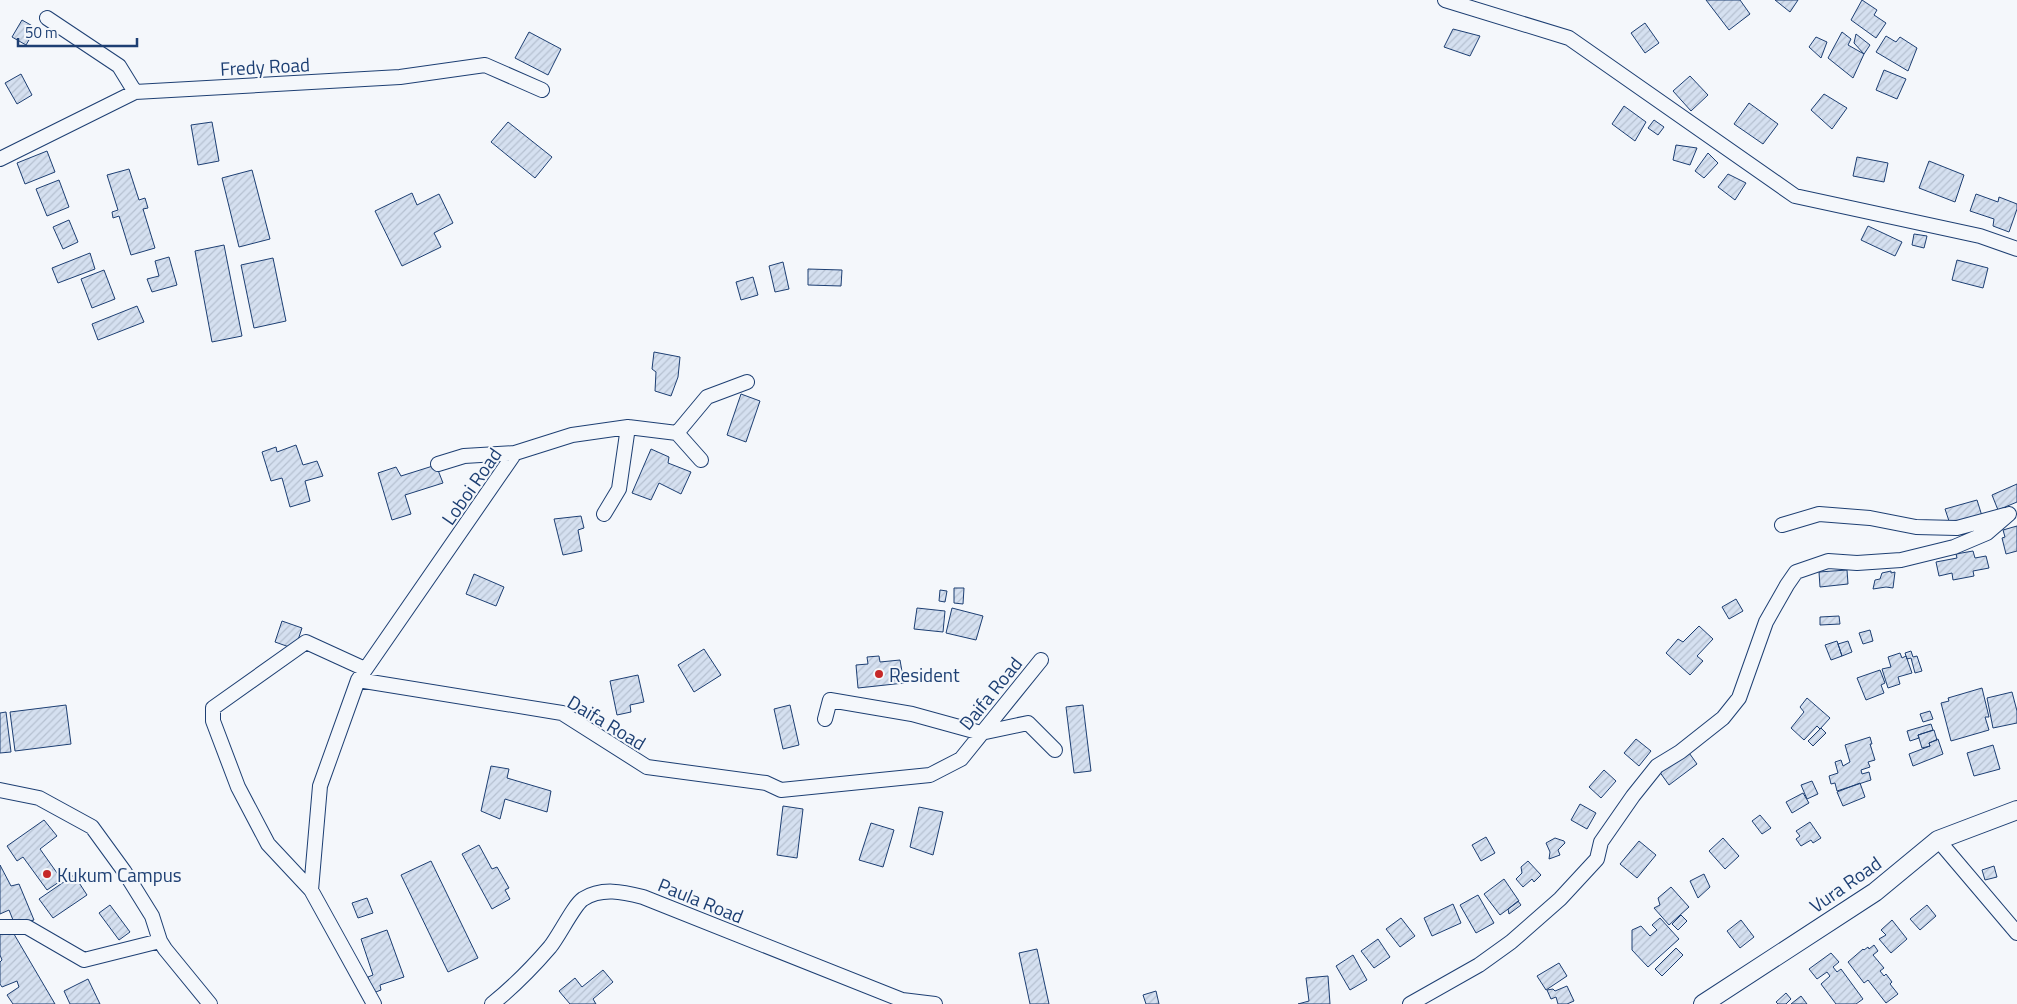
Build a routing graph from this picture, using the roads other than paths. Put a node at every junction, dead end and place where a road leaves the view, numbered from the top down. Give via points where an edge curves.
1 (1446, 0) edge
2 (47, 18) dead end
3 (542, 90) dead end
4 (136, 92) junction
5 (0, 159) edge
6 (2017, 249) edge
7 (747, 382) dead end
8 (628, 427) junction
9 (677, 433) junction
10 (516, 454) junction
11 (701, 460) dead end
12 (438, 464) dead end
13 (2013, 513) edge
14 (604, 514) dead end
15 (1782, 524) dead end
16 (1041, 660) dead end
17 (361, 675) junction
18 (825, 719) dead end
19 (981, 733) junction
20 (1055, 750) dead end
21 (0, 790) edge
22 (2017, 810) edge
23 (1938, 840) junction
24 (311, 890) junction
25 (0, 927) edge
26 (2017, 933) edge
27 (160, 941) junction
28 (210, 1004) edge
29 (374, 1004) edge
30 (492, 1004) edge
31 (935, 1004) edge
32 (1410, 1004) edge
33 (1703, 1004) edge

1 - 6 street via 1569,38 1795,196 1980,236
2 - 4 street via 119,66
3 - 4 street, Fredy Road via 485,64 400,78
4 - 5 street, Fredy Road
7 - 9 street via 707,396
8 - 9 street, Loboi Road
8 - 10 street, Loboi Road via 572,435
8 - 14 street via 619,489
9 - 11 street
10 - 12 street via 464,456
10 - 17 street, Loboi Road
13 - 15 street via 1957,528 1916,527 1870,518 1819,514
13 - 32 street via 1987,534 1954,547 1900,560 1828,561 1796,572 1766,622 1739,698 1723,718 1657,766 1601,842 1597,859 1560,899 1479,965
16 - 19 street, Daifa Road
17 - 19 street, Daifa Road via 562,713 647,767 766,783 781,790 930,775 961,759
17 - 24 street via 320,786
17 - 24 street, Daifa Road via 306,642 213,708 213,721 238,787 268,844
18 - 19 street via 830,700 912,714
19 - 20 street via 1028,723
21 - 27 street via 39,798 92,827 152,916
22 - 23 street, Vura Road
23 - 26 street
23 - 33 street, Vura Road via 1875,892
24 - 29 street
25 - 27 street via 27,927 84,960
27 - 28 street
30 - 31 street, Paula Road via 512,988 550,946 582,900 605,891 643,897 902,1000

